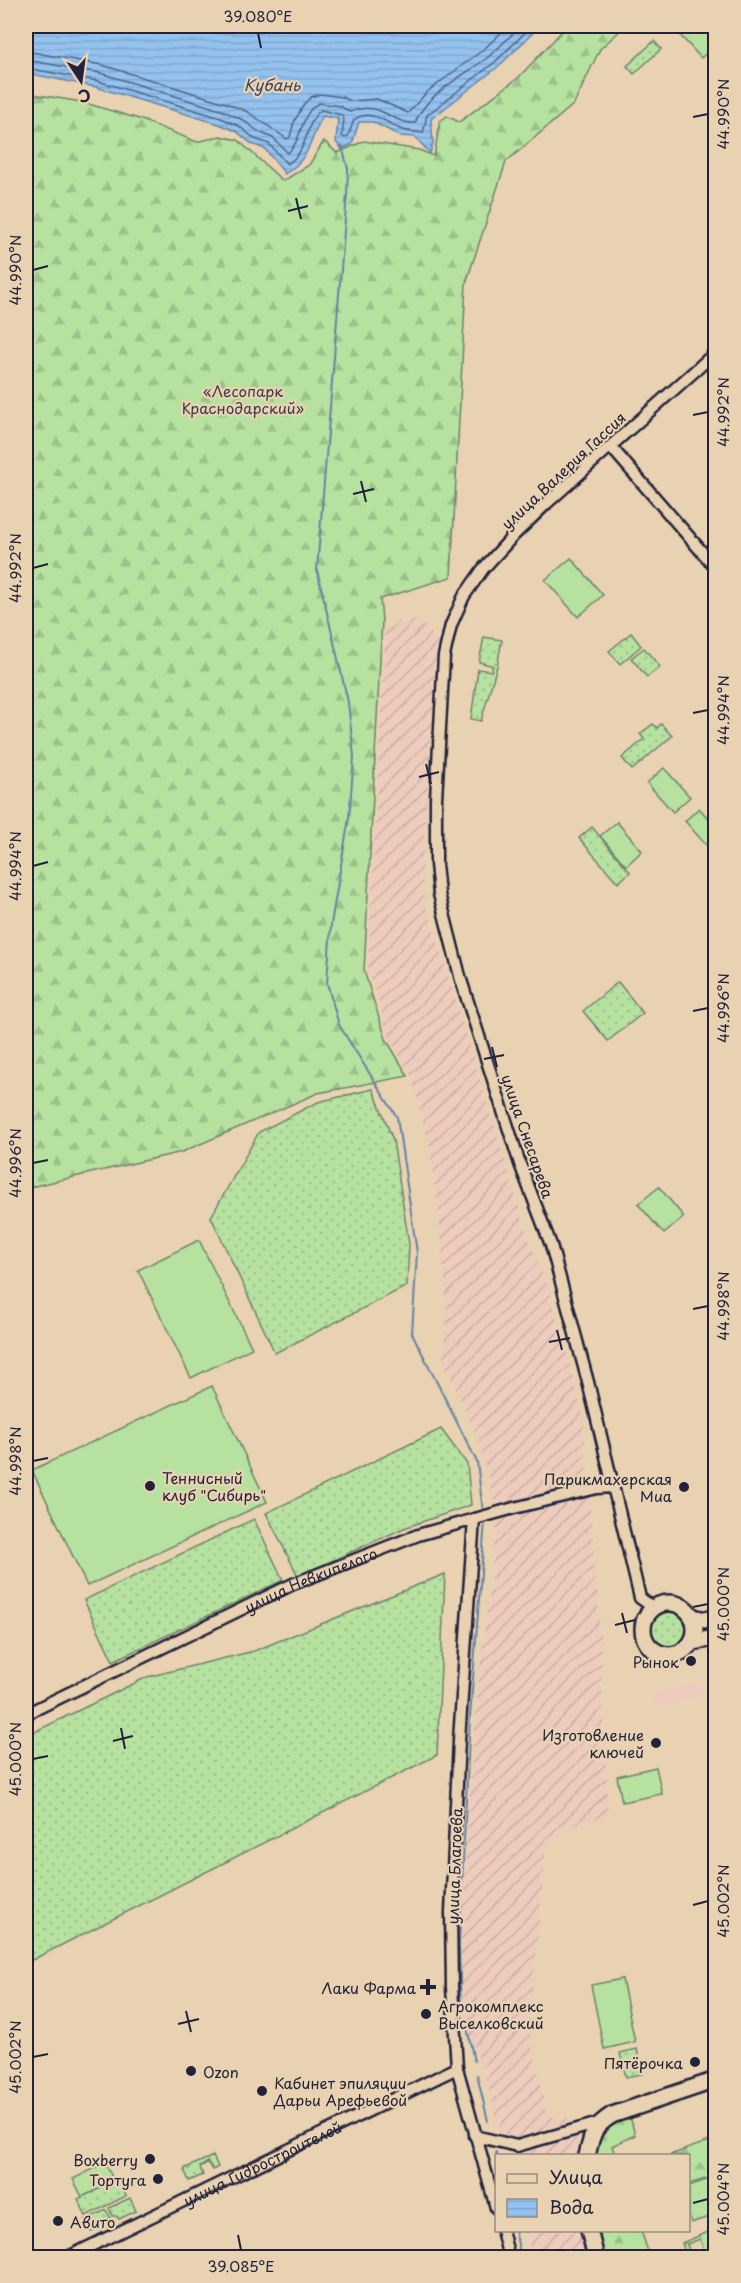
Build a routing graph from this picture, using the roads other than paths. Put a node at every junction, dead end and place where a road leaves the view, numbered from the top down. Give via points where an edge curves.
1 (716, 352) edge
2 (611, 447) junction
3 (716, 568) edge
4 (451, 625) joint
5 (612, 1487) junction
6 (477, 1518) junction
7 (654, 1608) junction
8 (693, 1617) junction
9 (716, 1617) edge
10 (716, 1638) edge
11 (692, 1642) junction
12 (26, 1714) edge
13 (457, 2068) junction
14 (716, 2080) edge
15 (599, 2123) junction
16 (478, 2137) junction
17 (588, 2154) edge
18 (495, 2204) edge
19 (502, 2232) edge
20 (590, 2232) edge
21 (66, 2258) edge
22 (509, 2258) edge
23 (596, 2258) edge

1 - 2 street, улица Валерия Гассия
2 - 3 street
2 - 4 street, улица Валерия Гассия via 547,503 491,560 464,596
4 - 5 street, улица Снесарева via 444,656 436,799 436,864 443,913 520,1164 550,1245
5 - 6 street, улица Невкипелого
5 - 7 street, улица Снесарева via 640,1598
6 - 12 street, улица Невкипелого via 418,1535 293,1584
6 - 13 street, улица Благоева via 459,1740 451,1912
7 - 8 street via 672,1603 684,1607
7 - 11 street via 643,1628 652,1648 674,1655
8 - 9 street
8 - 11 street via 696,1630
10 - 11 street
13 - 16 street, улица Благоева
13 - 21 street, улица Гидростроителей
14 - 15 street
15 - 16 street via 517,2146
15 - 17 street
16 - 18 street, улица Благоева
19 - 22 street
20 - 23 street

